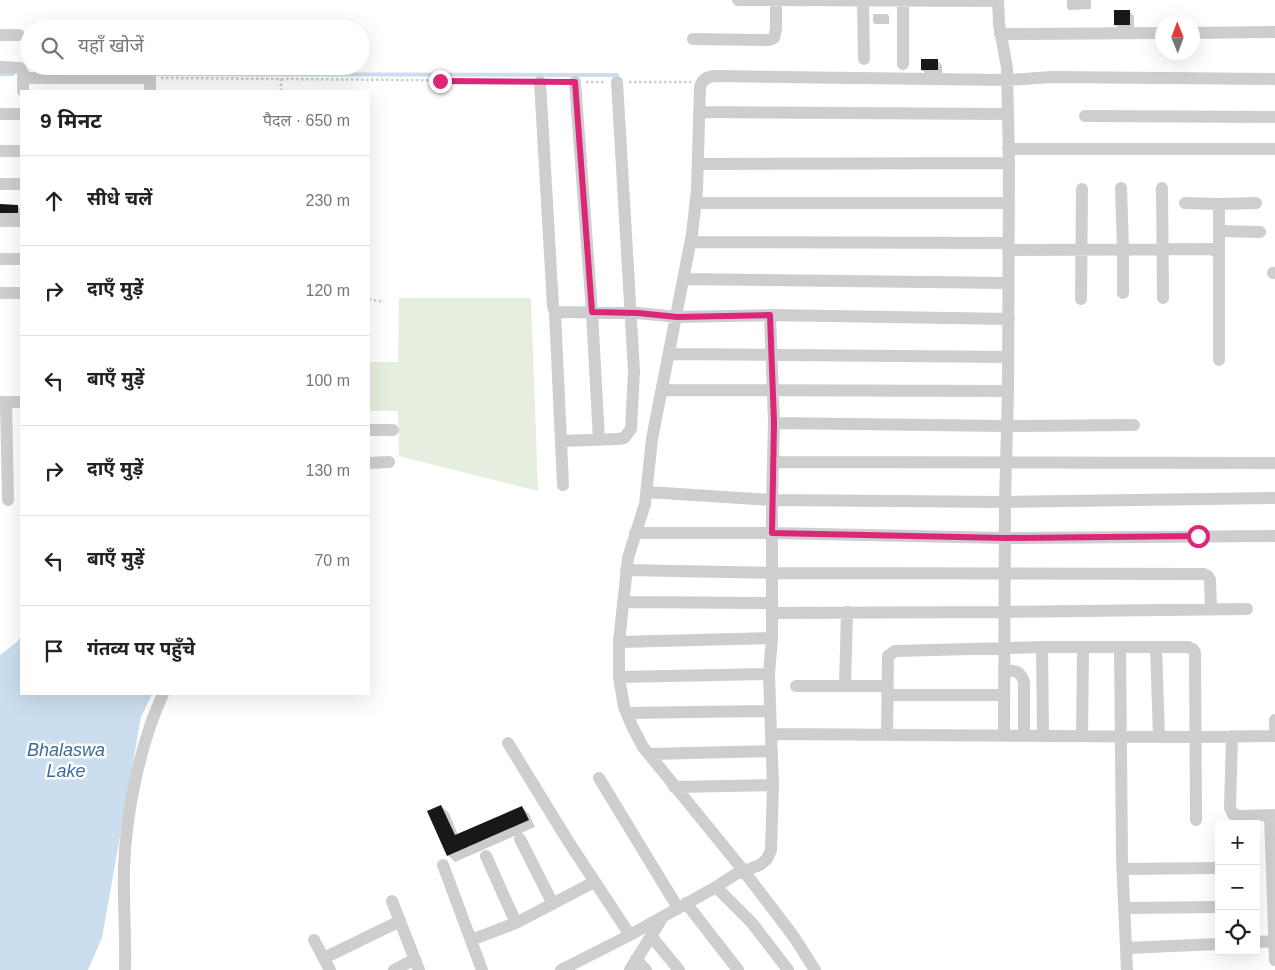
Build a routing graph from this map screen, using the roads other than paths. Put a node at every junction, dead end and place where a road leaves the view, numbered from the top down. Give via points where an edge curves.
1 (738, 0) edge
2 (776, 0) edge
3 (864, 0) edge
4 (941, 0) edge
5 (903, 1) edge
6 (998, 1) edge
7 (1275, 32) edge
8 (1155, 33) edge
9 (1200, 33) edge
10 (1000, 34) junction
11 (0, 35) edge
12 (19, 35) dead end
13 (693, 39) dead end
14 (864, 59) dead end
15 (902, 64) dead end
16 (0, 67) edge
17 (20, 68) edge
18 (1007, 75) junction
19 (1275, 79) edge
20 (540, 82) road end
21 (575, 82) road end
22 (617, 82) road end
23 (23, 85) edge
24 (150, 85) edge
25 (699, 112) junction
26 (0, 114) edge
27 (20, 114) edge
28 (1008, 114) junction
29 (1085, 116) dead end
30 (1275, 117) edge
31 (1008, 149) junction
32 (1275, 149) edge
33 (0, 151) edge
34 (20, 151) edge
35 (1009, 163) junction
36 (698, 164) junction
37 (0, 184) edge
38 (20, 184) edge
39 (1120, 188) dead end
40 (1162, 188) dead end
41 (1082, 189) dead end
42 (696, 203) junction
43 (1008, 203) junction
44 (1185, 203) dead end
45 (1256, 203) dead end
46 (1219, 204) junction
47 (0, 221) edge
48 (20, 221) edge
49 (1219, 231) junction
50 (1260, 232) dead end
51 (691, 242) junction
52 (1008, 247) junction
53 (1163, 249) junction
54 (1081, 250) junction
55 (1123, 250) junction
56 (1219, 258) junction
57 (0, 259) edge
58 (20, 259) edge
59 (684, 279) junction
60 (1008, 283) junction
61 (0, 293) edge
62 (20, 293) edge
63 (1122, 293) dead end
64 (1163, 298) dead end
65 (1081, 299) dead end
66 (555, 312) junction
67 (592, 312) junction
68 (630, 312) junction
69 (770, 315) junction
70 (673, 317) junction
71 (1008, 319) junction
72 (669, 354) junction
73 (772, 354) junction
74 (1008, 357) junction
75 (1219, 360) dead end
76 (662, 390) junction
77 (774, 391) junction
78 (1008, 391) junction
79 (3, 402) edge
80 (20, 402) edge
81 (774, 423) junction
82 (1134, 425) dead end
83 (1007, 426) junction
84 (370, 430) edge
85 (393, 430) dead end
86 (599, 440) junction
87 (562, 441) junction
88 (389, 462) dead end
89 (773, 462) junction
90 (1006, 462) junction
91 (370, 463) edge
92 (1275, 463) edge
93 (564, 485) dead end
94 (647, 492) junction
95 (1275, 498) edge
96 (8, 500) dead end
97 (772, 500) junction
98 (1005, 502) junction
99 (635, 533) junction
100 (772, 533) junction
101 (1275, 536) edge
102 (1005, 538) junction
103 (626, 570) junction
104 (772, 573) junction
105 (1004, 573) junction
106 (623, 602) junction
107 (772, 608) junction
108 (1211, 609) junction
109 (1246, 609) dead end
110 (847, 612) junction
111 (1004, 612) junction
112 (772, 638) junction
113 (618, 642) junction
114 (1042, 647) junction
115 (1120, 647) junction
116 (1156, 647) junction
117 (1082, 648) junction
118 (1005, 649) junction
119 (1004, 670) junction
120 (769, 674) junction
121 (619, 677) junction
122 (796, 686) dead end
123 (845, 686) junction
124 (887, 691) junction
125 (163, 695) edge
126 (1004, 695) junction
127 (770, 711) junction
128 (627, 713) junction
129 (1275, 720) edge
130 (771, 734) junction
131 (887, 735) junction
132 (1004, 736) junction
133 (1024, 736) junction
134 (1043, 736) junction
135 (1082, 736) junction
136 (1121, 736) junction
137 (1232, 736) junction
138 (1275, 736) edge
139 (1159, 737) junction
140 (1196, 737) junction
141 (508, 743) dead end
142 (772, 751) junction
143 (649, 754) junction
144 (599, 778) dead end
145 (772, 785) junction
146 (674, 787) junction
147 (1273, 815) edge
148 (1196, 820) dead end
149 (520, 839) dead end
150 (486, 856) dead end
151 (443, 865) dead end
152 (1215, 868) edge
153 (1122, 869) junction
154 (730, 878) junction
155 (594, 882) junction
156 (392, 901) dead end
157 (553, 904) junction
158 (682, 905) junction
159 (1215, 907) edge
160 (1124, 908) junction
161 (662, 918) junction
162 (400, 921) junction
163 (516, 922) junction
164 (630, 935) junction
165 (651, 936) junction
166 (314, 940) dead end
167 (471, 940) junction
168 (1260, 942) edge
169 (1274, 942) edge
170 (1215, 944) edge
171 (1126, 948) junction
172 (324, 958) junction
173 (1275, 960) edge
174 (417, 965) edge
175 (633, 965) edge
176 (124, 970) edge
177 (330, 970) edge
178 (394, 970) edge
179 (482, 970) edge
180 (561, 970) edge
181 (646, 970) edge
182 (679, 970) edge
183 (738, 970) edge
184 (788, 970) edge
185 (815, 970) edge
186 (1127, 970) edge

1 - 2 street
2 - 3 street
2 - 13 street via 774,38
3 - 5 street
3 - 14 street
4 - 5 street
4 - 6 street
5 - 15 street
6 - 10 street
7 - 9 street
8 - 10 street
10 - 18 street
11 - 12 street
16 - 17 street
18 - 19 street
18 - 25 street via 716,76 701,82
18 - 28 street
20 - 66 street
21 - 67 street
22 - 68 street
23 - 24 street
25 - 28 street
25 - 36 street
26 - 27 street
28 - 31 street
29 - 30 street
31 - 32 street
31 - 35 street
33 - 34 street
35 - 36 street
35 - 43 street
36 - 42 street
37 - 38 street
39 - 55 street
40 - 53 street
41 - 54 street
42 - 43 street
42 - 51 street
43 - 52 street
44 - 46 street
45 - 46 street
46 - 49 street
47 - 48 street
49 - 50 street
49 - 56 street
51 - 52 street
51 - 59 street
52 - 54 street
52 - 60 street
53 - 55 street
53 - 56 street via 1211,249
53 - 64 street
54 - 55 street
54 - 65 street
55 - 63 street
56 - 75 street
57 - 58 street
59 - 60 street
59 - 70 street
60 - 71 street
61 - 62 street
66 - 67 street
66 - 87 street
67 - 68 street
67 - 86 street
68 - 70 street
68 - 86 street via 634,386 631,429 624,438
69 - 70 street
69 - 71 street
69 - 73 street
70 - 72 street
71 - 74 street
72 - 73 street
72 - 76 street
73 - 74 street
73 - 77 street
74 - 78 street
76 - 77 street
76 - 94 street via 652,439
77 - 78 street
77 - 81 street
78 - 83 street
79 - 80 street
79 - 96 street
81 - 83 street
81 - 89 street
82 - 83 street
83 - 90 street
84 - 85 street
86 - 87 street
87 - 93 street
88 - 91 street
89 - 90 street
89 - 97 street
90 - 92 street
90 - 98 street
94 - 97 street
94 - 99 street
95 - 98 street
97 - 98 street
97 - 100 street
98 - 102 street
99 - 100 street
99 - 103 street
100 - 102 street
100 - 104 street
101 - 102 street
102 - 105 street
103 - 104 street
103 - 106 street
104 - 105 street
104 - 107 street
105 - 108 street via 1204,574 1210,580
105 - 111 street
106 - 107 street
106 - 113 street
107 - 110 street
107 - 112 street
108 - 109 street
108 - 111 street
110 - 111 street
110 - 123 street
111 - 118 street
112 - 113 street
112 - 120 street
113 - 121 street
114 - 117 street
114 - 118 street
114 - 134 street
115 - 116 street
115 - 117 street
115 - 136 street
116 - 139 street
116 - 140 street via 1188,647 1195,653
117 - 135 street
118 - 119 street
118 - 124 street via 895,651 888,656
119 - 126 street
119 - 133 street via 1022,675
120 - 121 street
120 - 127 street
121 - 128 street
122 - 123 street
123 - 124 street
124 - 126 street
124 - 131 street
125 - 176 street via 144,749 126,833
126 - 132 street
127 - 128 street
127 - 130 street
128 - 143 street
129 - 138 street
130 - 131 street
130 - 142 street
131 - 132 street
132 - 133 street
133 - 134 street
134 - 135 street
135 - 136 street
136 - 139 street
136 - 153 street
137 - 138 street
137 - 140 street
137 - 147 street via 1230,808 1233,814
139 - 140 street
140 - 148 street
141 - 155 street
142 - 143 street
142 - 145 street
143 - 146 street
144 - 158 street
145 - 146 street
145 - 154 street via 771,850 767,859
146 - 154 street
147 - 169 street
149 - 157 street
150 - 163 street
151 - 167 street
152 - 153 street
153 - 160 street
154 - 158 street
154 - 184 street via 752,923
154 - 185 street via 794,938
155 - 157 street
155 - 164 street
156 - 162 street
157 - 163 street
158 - 161 street
158 - 183 street
159 - 160 street
160 - 171 street
161 - 164 street
161 - 165 street
162 - 172 street
162 - 174 street
163 - 167 street
164 - 180 street
165 - 175 street
165 - 182 street
166 - 172 street
167 - 179 street
168 - 169 street
169 - 173 street
170 - 171 street
171 - 186 street
172 - 177 street
174 - 178 street
175 - 181 street

